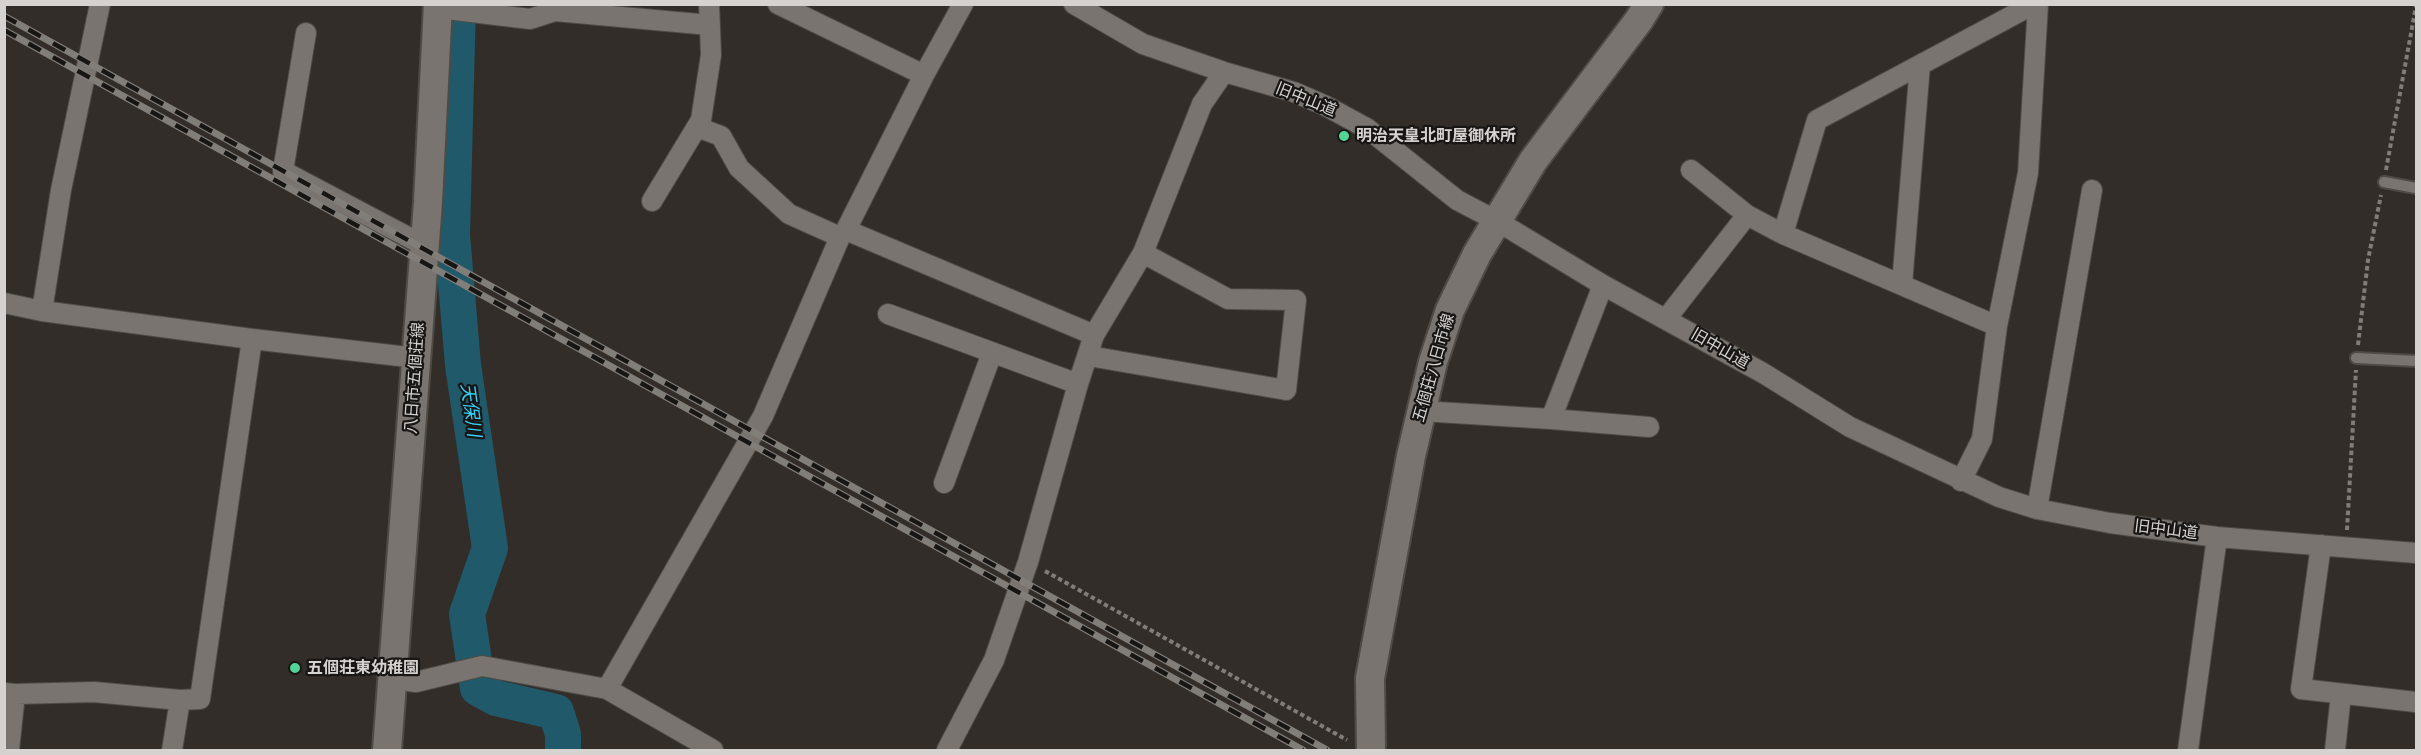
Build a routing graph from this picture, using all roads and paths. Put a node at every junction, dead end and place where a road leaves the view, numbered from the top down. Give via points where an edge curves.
1 (100, 4) edge
2 (709, 4) edge
3 (778, 4) edge
4 (963, 4) edge
5 (1074, 4) edge
6 (1649, 4) edge
7 (2036, 4) edge
8 (438, 6) edge
9 (2416, 6) edge
10 (710, 25) junction
11 (306, 33) dead end
12 (1920, 65) junction
13 (1224, 72) junction
14 (924, 75) junction
15 (697, 127) junction
16 (1691, 170) dead end
17 (2384, 182) junction
18 (2416, 188) edge
19 (2092, 190) dead end
20 (652, 201) dead end
21 (1747, 215) junction
22 (1497, 221) junction
23 (843, 234) junction
24 (1783, 234) junction
25 (425, 246) junction
26 (1143, 253) junction
27 (1902, 284) junction
28 (1603, 285) junction
29 (4, 303) edge
30 (42, 311) junction
31 (888, 314) dead end
32 (1666, 319) junction
33 (1997, 326) junction
34 (1094, 335) junction
35 (252, 339) junction
36 (992, 353) junction
37 (1089, 356) junction
38 (417, 358) junction
39 (2356, 358) junction
40 (2416, 361) edge
41 (1078, 384) junction
42 (1421, 411) junction
43 (1551, 419) junction
44 (1649, 427) dead end
45 (1961, 481) junction
46 (944, 483) dead end
47 (2037, 509) junction
48 (2217, 537) junction
49 (2321, 545) junction
50 (2346, 548) junction
51 (2416, 553) edge
52 (1028, 562) junction
53 (394, 680) junction
54 (607, 689) junction
55 (10, 694) edge
56 (2342, 694) junction
57 (180, 700) junction
58 (2416, 702) edge
59 (1364, 748) edge
60 (9, 750) edge
61 (172, 750) edge
62 (387, 750) edge
63 (713, 750) edge
64 (947, 750) edge
65 (2188, 750) edge
66 (2335, 750) edge

1 - 30 street via 61,190
2 - 10 street
3 - 14 street
4 - 14 street
5 - 13 street, 旧中山道 via 1143,44
6 - 22 main road, 五個荘八日市線 via 1533,162
7 - 12 street
7 - 33 street via 2028,173
8 - 10 street via 530,19 555,11
8 - 25 main road, 八日市五個荘線
9 - 17 path
10 - 15 street via 711,55
11 - 25 street via 283,171
12 - 24 street via 1817,120
12 - 27 street
13 - 22 street, 旧中山道 via 1294,92 1368,129 1457,200
13 - 26 street via 1202,104
14 - 23 street
15 - 20 street
15 - 23 street via 721,136 739,168 789,214
16 - 21 street
17 - 18 lane
17 - 39 path via 2368,260
19 - 47 street
21 - 24 street
21 - 32 street
22 - 28 street, 旧中山道
22 - 42 main road, 五個荘八日市線 via 1450,310
23 - 34 street
23 - 54 street via 764,416
24 - 27 street
25 - 38 main road, 八日市五個荘線
26 - 34 street
26 - 37 street via 1228,299 1296,300 1286,390
27 - 33 street
28 - 32 street, 旧中山道
28 - 43 street
29 - 30 street
30 - 35 street
31 - 36 street
32 - 45 street, 旧中山道 via 1850,427
33 - 45 street via 1982,439
34 - 37 street
35 - 38 street
35 - 57 street via 200,699
36 - 41 street
36 - 46 street
37 - 41 street
38 - 53 main road, 八日市五個荘線
39 - 40 lane
39 - 50 path
41 - 52 street
42 - 43 street
42 - 59 main road, 五個荘八日市線 via 1370,678
43 - 44 street
45 - 47 street, 旧中山道
47 - 48 street, 旧中山道
48 - 49 street, 旧中山道
48 - 65 street
49 - 50 street, 旧中山道
49 - 56 street via 2301,689
50 - 51 street, 旧中山道
52 - 59 path
52 - 64 street via 994,660
53 - 54 street via 416,682 483,666
53 - 62 main road, 八日市五個荘線
54 - 63 street
55 - 57 street via 94,692
55 - 60 street
56 - 58 street
56 - 66 street
57 - 61 street

